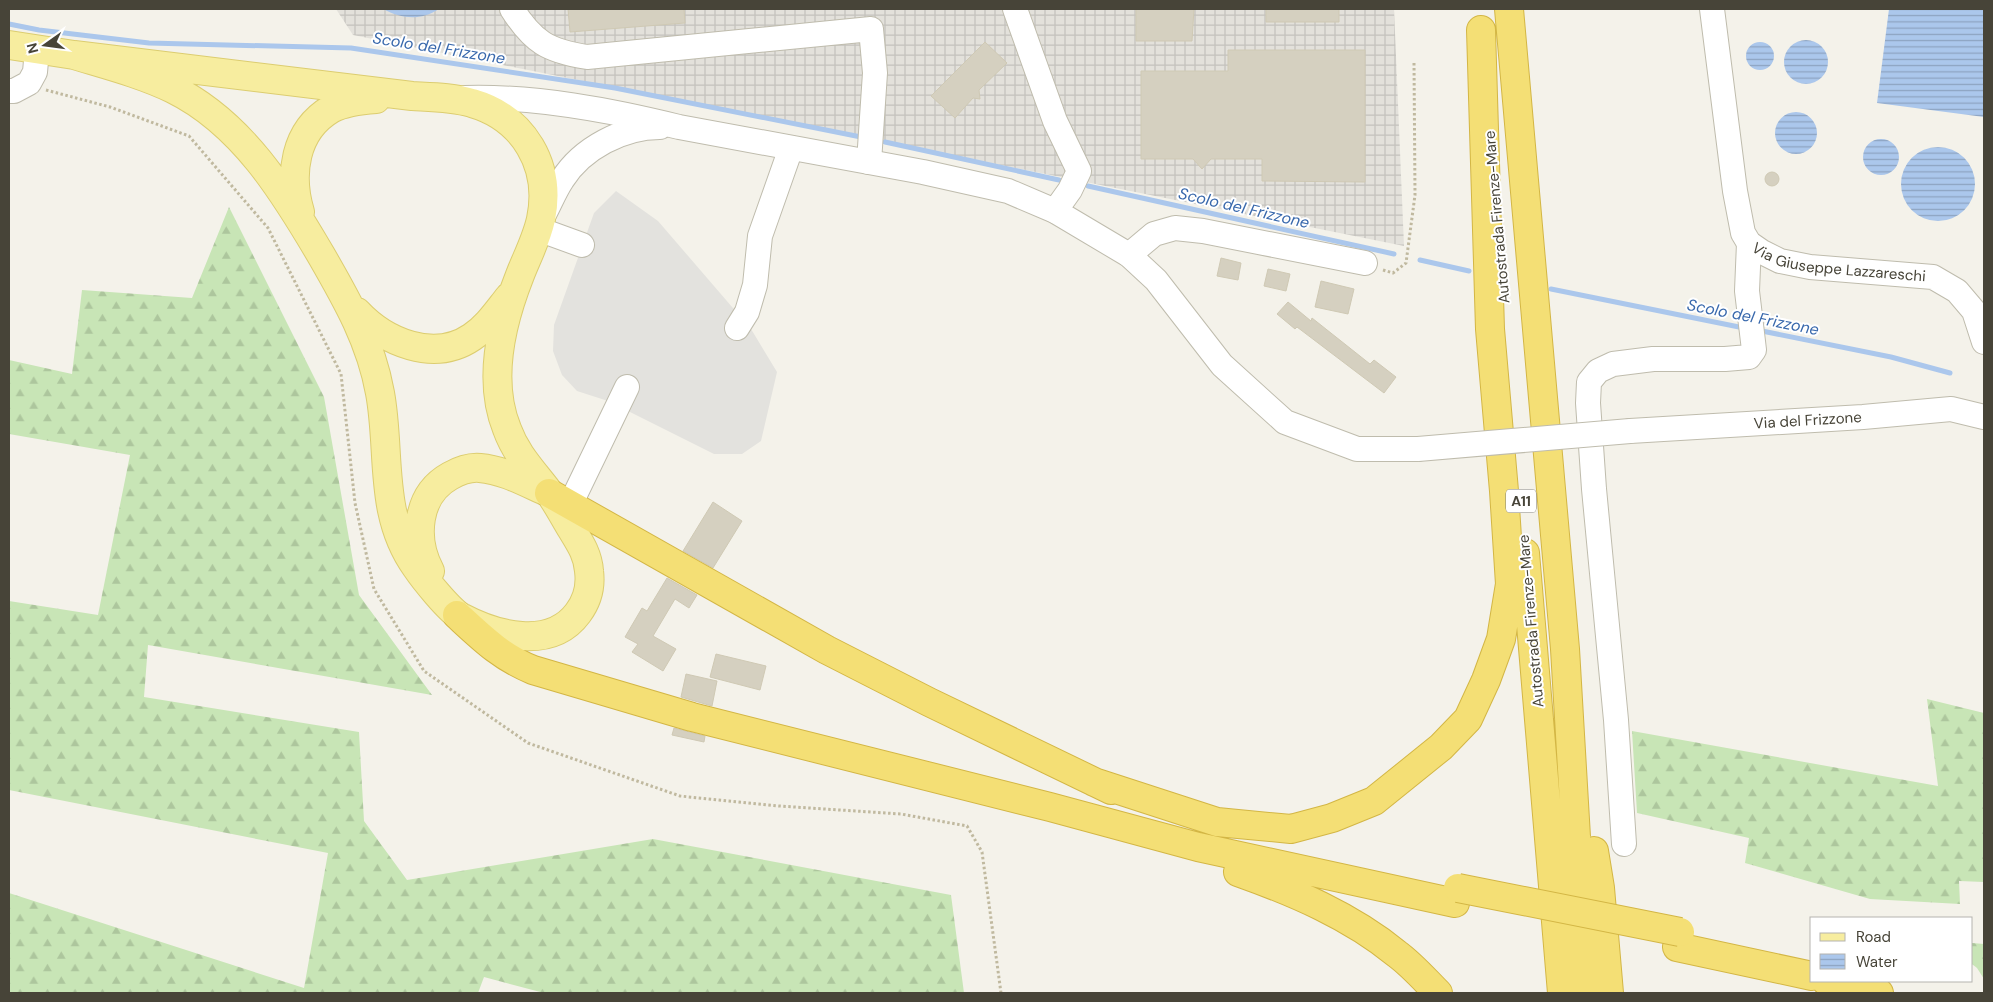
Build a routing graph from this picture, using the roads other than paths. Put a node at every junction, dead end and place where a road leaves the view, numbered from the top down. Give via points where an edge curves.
1 (512, 9) edge
2 (1015, 9) edge
3 (1508, 9) edge
4 (1712, 9) edge
5 (1480, 19) edge
6 (9, 45) edge
7 (37, 50) junction
8 (74, 56) junction
9 (19, 87) edge
10 (412, 96) junction
11 (453, 98) junction
12 (679, 127) junction
13 (791, 148) junction
14 (869, 162) junction
15 (1055, 211) junction
16 (539, 225) junction
17 (306, 229) junction
18 (1749, 243) junction
19 (582, 245) dead end
20 (1129, 256) junction
21 (1365, 263) road end
22 (513, 291) junction
23 (349, 304) junction
24 (737, 328) dead end
25 (1984, 342) edge
26 (627, 387) dead end
27 (1984, 417) edge
28 (560, 499) junction
29 (453, 610) junction
30 (1565, 649) junction
31 (1094, 782) junction
32 (1050, 807) junction
33 (1624, 844) dead end
34 (1456, 896) junction
35 (1679, 940) junction
36 (1810, 961) edge
37 (1810, 975) edge
38 (1828, 982) edge
39 (1862, 982) edge
40 (1438, 993) edge
41 (1562, 993) edge
42 (1590, 993) edge
43 (1609, 993) edge
44 (1852, 993) edge
45 (1879, 993) edge

1 - 14 street via 542,44 564,54 587,57 872,29 875,73
2 - 15 street via 1055,120 1079,171
3 - 30 highway, Autostrada Firenze-Mare / A11
4 - 18 street, Via Giuseppe Lazzareschi via 1735,191 1743,234
5 - 31 highway via 1490,329 1510,584 1501,639 1468,719 1442,747 1374,801 1332,818 1291,829 1217,822
5 - 41 highway, Autostrada Firenze-Mare / A11
6 - 7 main road
7 - 8 main road
7 - 9 street via 34,72
8 - 10 main road
8 - 17 main road via 129,71 175,90 227,126 256,157
10 - 11 main road
10 - 17 main road via 341,105 315,123 301,145 294,168 295,192
11 - 12 street via 548,103 641,117
11 - 16 main road via 494,111 524,136 536,157 544,189
12 - 13 street, Via del Frizzone
12 - 16 street via 640,129 605,141 587,153 562,181
13 - 14 street, Via del Frizzone
13 - 24 street via 760,236 750,303
14 - 15 street, Via del Frizzone via 1008,192
15 - 20 street, Via del Frizzone
16 - 19 street
16 - 22 main road
17 - 23 main road
18 - 25 street, Via Giuseppe Lazzareschi via 1780,261 1810,267 1933,277 1957,291 1974,311
18 - 33 street via 1747,291 1754,350 1749,357 1653,358 1613,364 1598,370 1589,382 1594,489
20 - 21 street via 1154,234 1175,228
20 - 27 street, Via del Frizzone, bridge via 1156,280 1222,365 1285,422 1356,449 1418,449 1951,409
22 - 23 main road via 490,322 470,338 434,348 394,341 370,325
22 - 28 main road via 498,359 500,408 518,453
23 - 29 main road via 372,354 377,376 384,422 388,491 399,539 419,571
26 - 28 street
28 - 29 main road via 590,571 586,598 575,617 553,632 519,636 506,634
28 - 29 main road via 507,474 478,468 460,471 442,480 425,502 420,539 427,565
28 - 31 highway via 827,650
29 - 32 highway via 499,652 533,670 692,717
30 - 42 highway, Autostrada Firenze-Mare / A11 via 1576,837
30 - 43 highway via 1600,888
31 - 34 highway via 1187,824
32 - 34 highway via 1234,856
32 - 40 highway via 1284,888 1346,919 1397,953
34 - 35 highway
35 - 36 highway
35 - 37 highway
38 - 44 highway
39 - 45 highway

